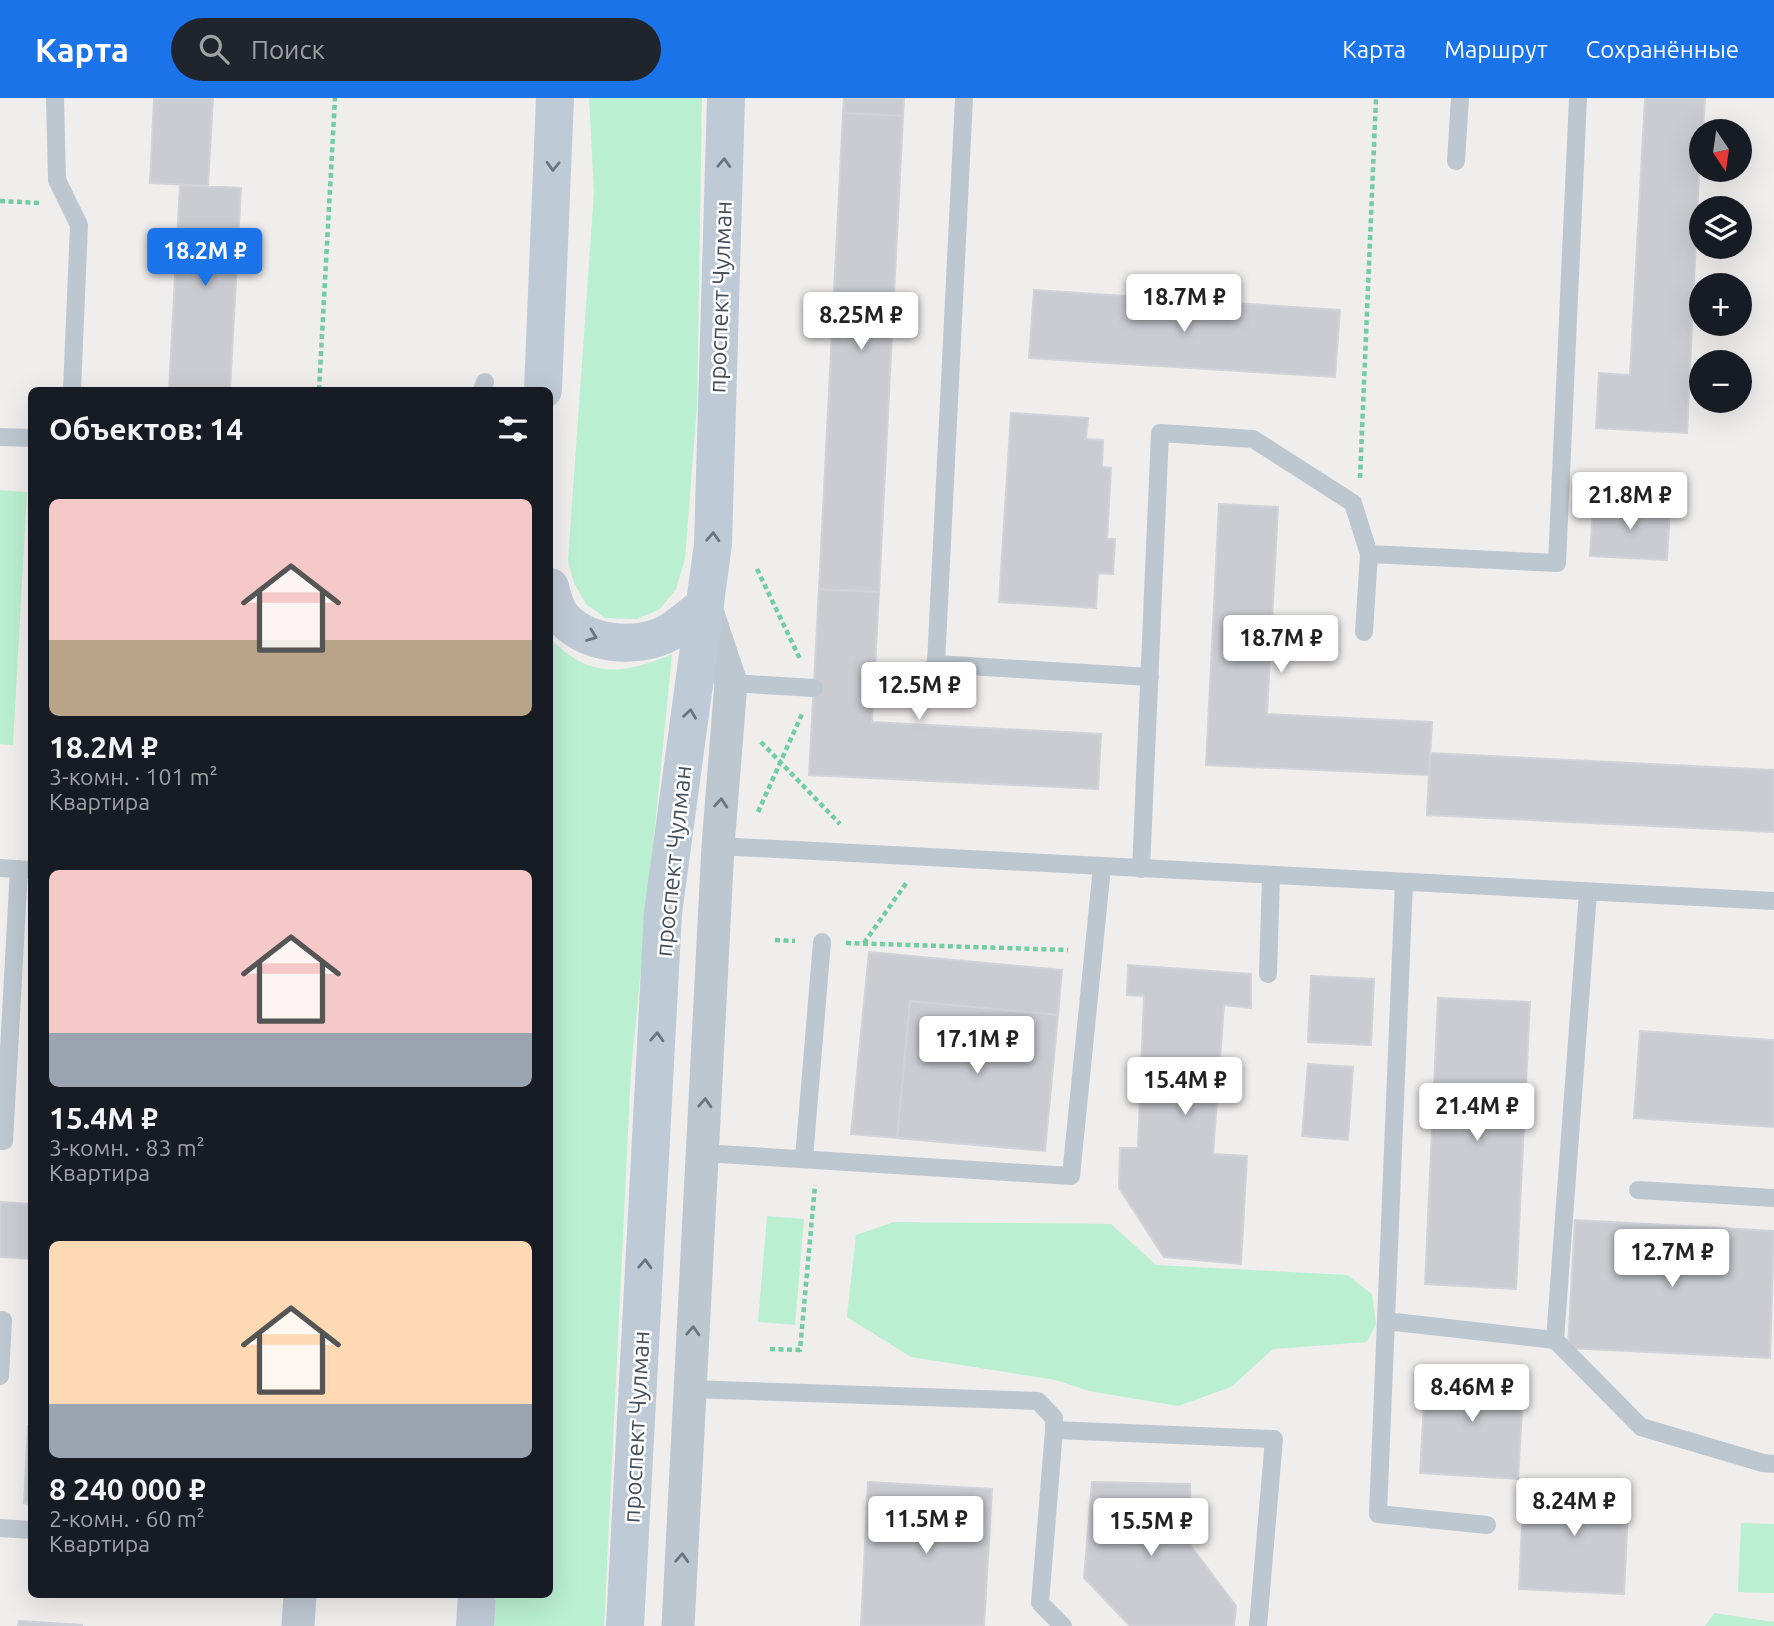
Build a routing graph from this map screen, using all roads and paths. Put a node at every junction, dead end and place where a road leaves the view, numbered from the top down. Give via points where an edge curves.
1 (55, 98) edge
2 (335, 98) edge
3 (555, 98) edge
4 (726, 98) edge
5 (964, 98) edge
6 (1376, 98) edge
7 (1460, 98) edge
8 (1577, 98) edge
9 (1457, 161) dead end
10 (0, 201) edge
11 (69, 205) junction
12 (72, 387) edge
13 (319, 387) edge
14 (543, 387) edge
15 (0, 437) edge
16 (28, 438) edge
17 (1353, 503) junction
18 (1369, 554) junction
19 (757, 569) dead end
20 (553, 596) edge
21 (705, 605) junction
22 (1364, 632) dead end
23 (936, 664) junction
24 (1150, 677) junction
25 (731, 684) junction
26 (814, 688) junction
27 (874, 691) dead end
28 (753, 734) dead end
29 (780, 762) junction
30 (758, 812) dead end
31 (718, 846) junction
32 (869, 855) junction
33 (923, 858) junction
34 (1102, 867) junction
35 (0, 868) edge
36 (1141, 869) junction
37 (25, 870) edge
38 (1271, 876) junction
39 (1405, 882) junction
40 (1588, 892) junction
41 (1774, 901) edge
42 (775, 940) dead end
43 (822, 942) junction
44 (864, 943) junction
45 (1092, 951) junction
46 (1268, 975) dead end
47 (0, 1141) edge
48 (703, 1153) junction
49 (811, 1159) junction
50 (1638, 1190) dead end
51 (1774, 1198) edge
52 (0, 1320) edge
53 (1386, 1321) junction
54 (1555, 1340) junction
55 (770, 1349) dead end
56 (0, 1376) edge
57 (690, 1389) junction
58 (1054, 1430) junction
59 (1774, 1464) edge
60 (1486, 1525) dead end
61 (0, 1528) edge
62 (28, 1530) edge
63 (300, 1598) edge
64 (477, 1598) edge
65 (298, 1626) edge
66 (475, 1626) edge
67 (625, 1626) edge
68 (678, 1626) edge
69 (1063, 1626) edge
70 (1258, 1626) edge

1 - 11 lane via 57,180
2 - 13 path
3 -> 14 main road
21 -> 4 main road, проспект Чулман via 713,544
5 - 23 lane
6 - 17 path via 1360,483
7 - 9 lane
8 - 18 lane via 1557,564
10 - 11 path
11 - 12 lane via 79,225
15 - 16 lane
17 - 18 lane
17 - 24 lane via 1253,439 1160,433
18 - 22 lane
19 - 26 path
20 -> 21 main road via 559,613 581,632 613,644 640,643 669,632
21 - 25 street
67 -> 21 main road, проспект Чулман via 663,913
23 - 24 lane
23 - 27 lane via 907,692
24 - 36 lane
25 - 26 lane
31 -> 25 street
26 - 29 path
28 - 29 path
29 - 30 path
29 - 32 path
31 - 32 lane
48 -> 31 street
32 - 33 lane
33 - 34 lane
33 - 44 path
34 - 36 lane
34 - 45 lane
35 - 37 lane
36 - 38 lane
37 - 47 lane via 4,1142
38 - 39 lane
38 - 46 lane
39 - 40 lane
39 - 53 lane
40 - 41 lane
40 - 54 lane
42 - 43 path
43 - 44 path
43 - 49 lane
44 - 45 path
45 - 49 lane via 1071,1176
48 - 49 lane
57 -> 48 street
49 - 55 path via 800,1350
50 - 51 lane
52 - 56 lane via 4,1320
53 - 54 lane
53 - 60 lane via 1378,1514
54 - 59 lane via 1641,1427
57 - 58 lane via 1038,1401 1054,1418
68 -> 57 street
58 - 69 lane via 1040,1603
58 - 70 lane via 1274,1439
61 - 62 lane
63 - 65 street
64 - 66 main road

